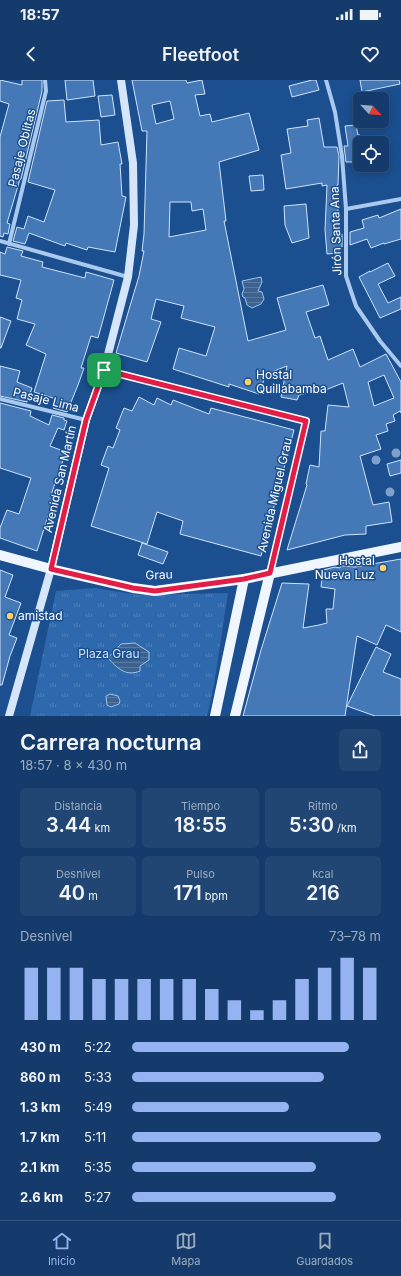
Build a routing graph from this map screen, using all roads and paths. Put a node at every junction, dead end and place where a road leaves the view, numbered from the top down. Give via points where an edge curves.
1 (45, 80) edge
2 (121, 80) edge
3 (326, 80) edge
4 (401, 199) edge
5 (346, 209) junction
6 (0, 241) edge
7 (9, 244) junction
8 (128, 276) junction
9 (401, 366) edge
10 (104, 370) junction
11 (0, 399) edge
12 (86, 420) junction
13 (401, 547) edge
14 (0, 555) edge
15 (51, 569) junction
16 (270, 573) junction
17 (244, 579) junction
18 (9, 716) edge
19 (215, 716) edge
20 (235, 716) edge

1 - 7 street, Pasaje Oblitas via 46,91
2 - 8 main road, Avenida San Martín via 133,162 134,225
3 - 5 street, Jirón Santa Ana via 335,112 342,156
4 - 5 street
5 - 9 street, Jirón Santa Ana via 346,276 356,306
6 - 7 street
7 - 8 street
8 - 10 main road, Avenida San Martín
10 - 12 main road, Avenida San Martín
10 - 16 street, Avenida Miguel Grau via 306,421
11 - 12 street, Pasaje Lima
12 - 15 main road, Avenida San Martín
13 - 16 main road, Grau
14 - 15 main road, Grau
15 - 17 main road, Grau via 155,591
15 - 18 main road, Avenida San Martín
16 - 17 main road, Grau
16 - 20 main road, Avenida Miguel Grau
17 - 19 main road

